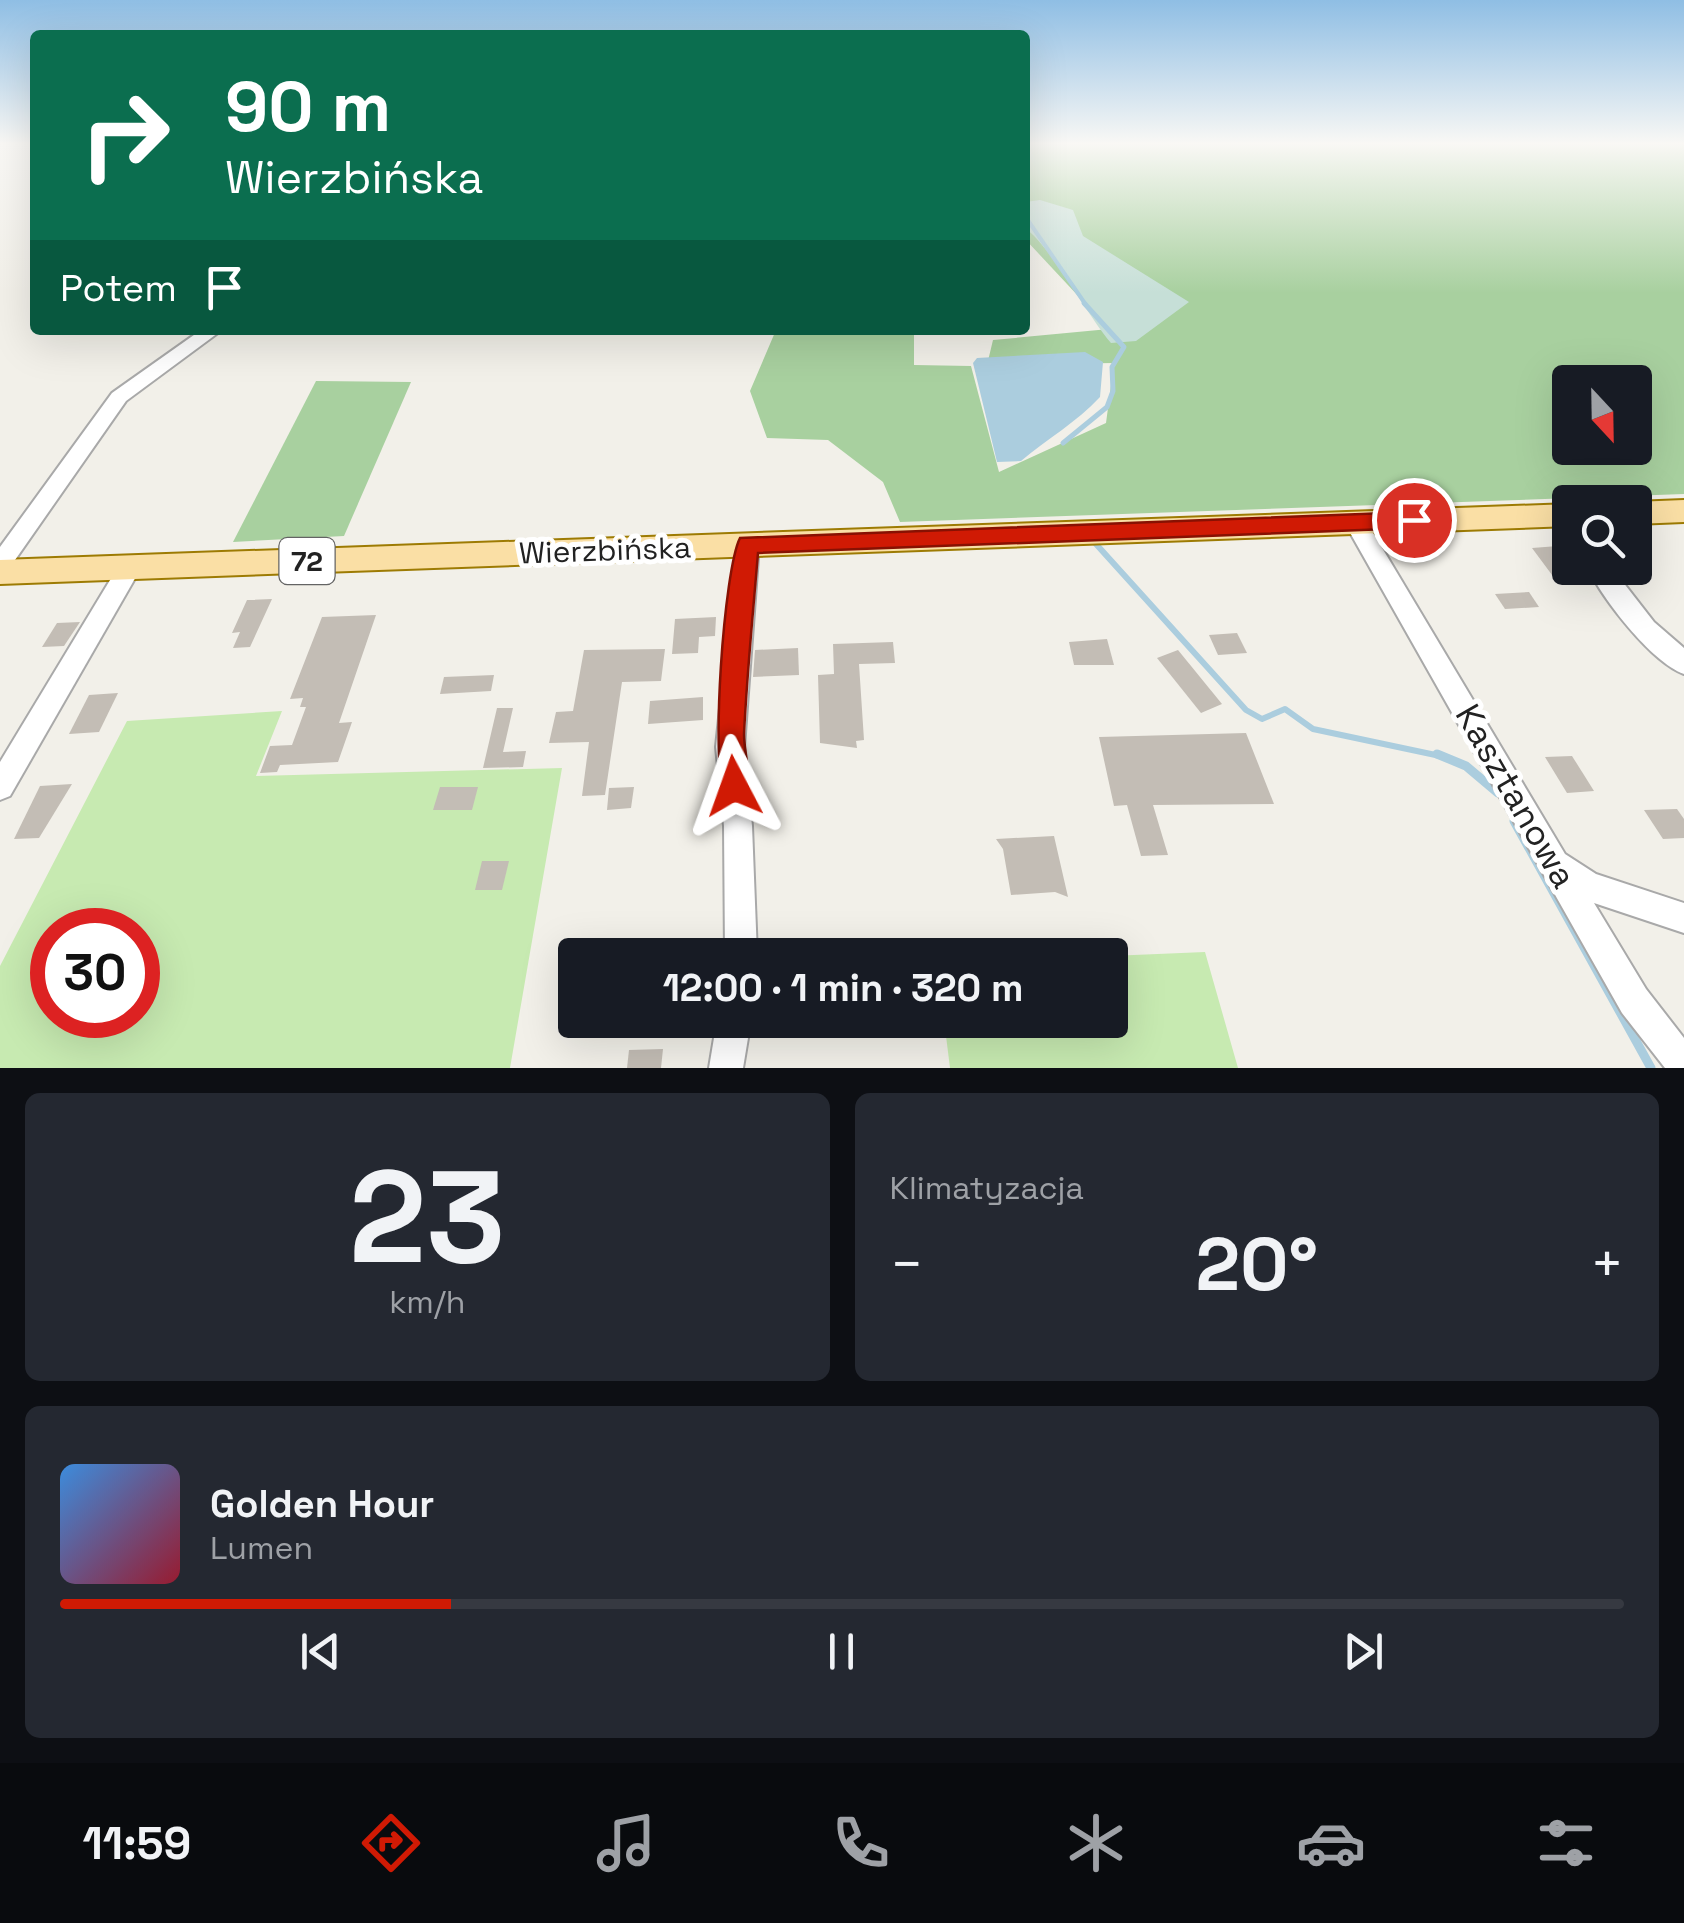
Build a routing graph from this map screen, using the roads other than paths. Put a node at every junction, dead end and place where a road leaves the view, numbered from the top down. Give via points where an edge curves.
1 (205, 335) edge
2 (1684, 511) edge
3 (1652, 512) edge
4 (1552, 520) edge
5 (1354, 522) junction
6 (748, 544) junction
7 (0, 564) edge
8 (129, 568) junction
9 (0, 572) edge
10 (1612, 585) edge
11 (1684, 663) edge
12 (0, 787) edge
13 (1558, 864) junction
14 (1684, 918) edge
15 (740, 938) edge
16 (731, 1038) edge
17 (1684, 1065) edge
18 (726, 1068) edge

1 - 7 street via 119,397
2 - 3 main road
4 - 5 main road, Wierzbińska / 72
5 - 6 main road, Wierzbińska / 72
5 - 13 street, Kasztanowa
6 - 8 main road, Wierzbińska / 72
6 - 15 street via 730,747
8 - 9 main road, Wierzbińska / 72
8 - 12 street
10 - 11 street via 1645,629
13 - 14 street via 1588,886
13 - 17 street, Kasztanowa via 1634,1001
16 - 18 street

